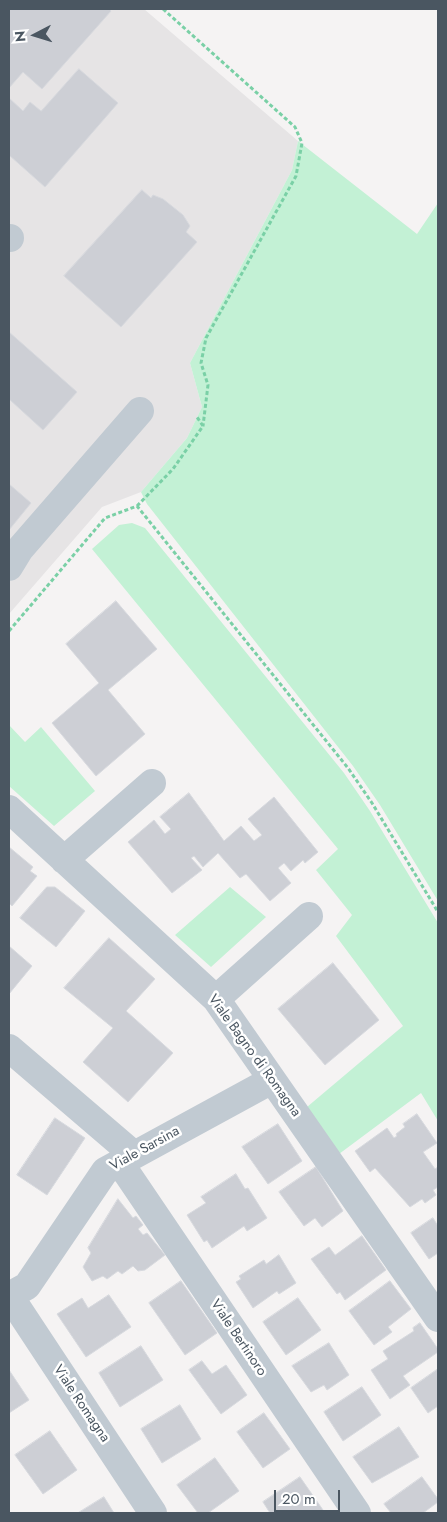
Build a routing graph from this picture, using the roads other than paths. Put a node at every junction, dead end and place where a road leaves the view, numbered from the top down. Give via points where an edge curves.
1 (140, 411) dead end
2 (9, 567) edge
3 (152, 783) dead end
4 (9, 809) edge
5 (64, 860) junction
6 (309, 916) dead end
7 (216, 998) junction
8 (9, 1048) edge
9 (272, 1080) junction
10 (127, 1159) junction
11 (9, 1296) edge
12 (438, 1318) edge
13 (153, 1513) edge
14 (357, 1513) edge

1 - 2 street via 20,549
3 - 5 street
4 - 5 street, Viale Bagno di Romagna
5 - 7 street, Viale Bagno di Romagna
6 - 7 street
7 - 9 street, Viale Bagno di Romagna
8 - 10 street, Viale Bertinoro
9 - 10 street, Viale Sarsina
9 - 12 street, Viale Bagno di Romagna
10 - 11 street, Viale Sarsina via 106,1171 26,1286
10 - 14 street, Viale Bertinoro
11 - 13 street, Viale Romagna

